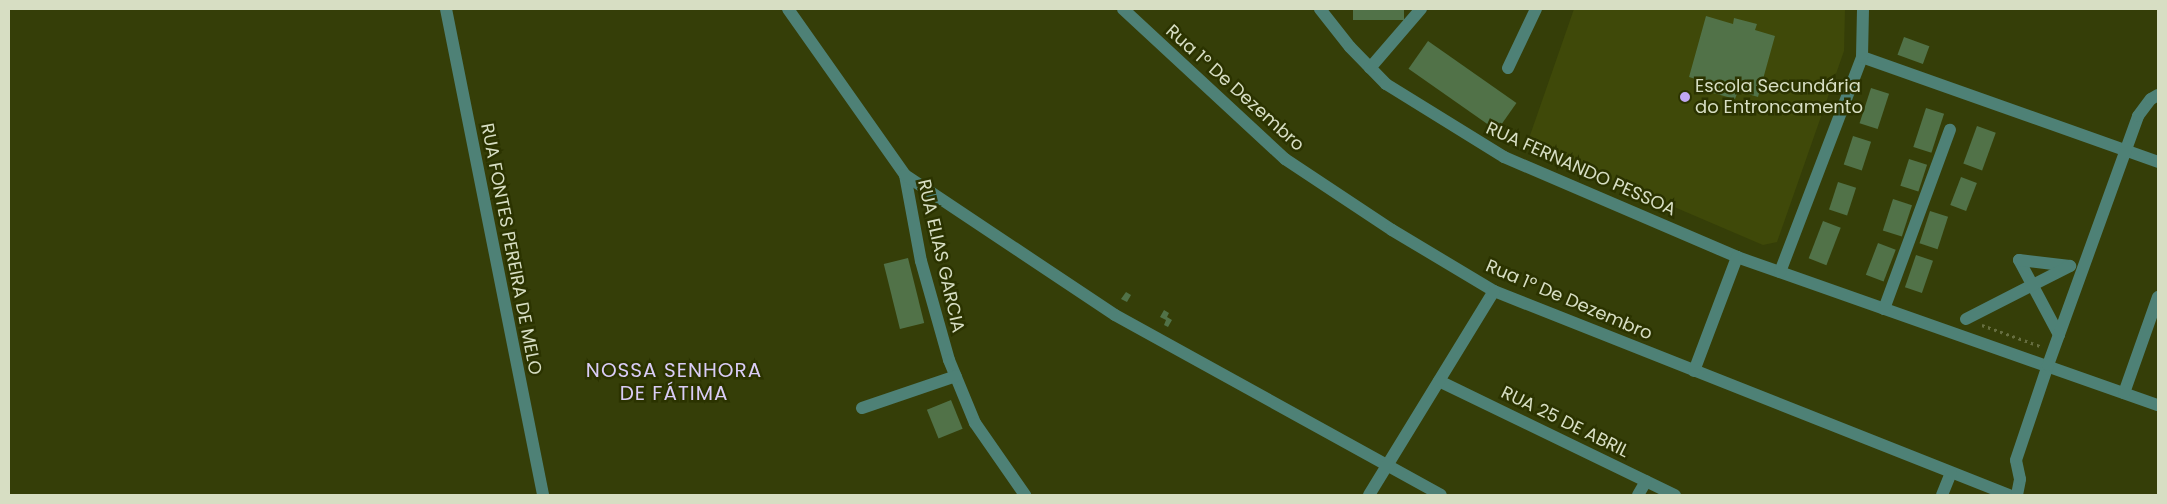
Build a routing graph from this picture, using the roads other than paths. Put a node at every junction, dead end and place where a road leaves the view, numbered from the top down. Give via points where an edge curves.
1 (446, 9) edge
2 (788, 9) edge
3 (1123, 9) edge
4 (1320, 9) edge
5 (1421, 9) edge
6 (1536, 9) edge
7 (1863, 9) edge
8 (1862, 57) junction
9 (1370, 68) junction
10 (1508, 68) dead end
11 (2158, 95) edge
12 (1950, 130) dead end
13 (2125, 150) junction
14 (2158, 162) edge
15 (905, 175) junction
16 (1737, 257) junction
17 (2076, 267) junction
18 (1780, 272) junction
19 (2032, 285) junction
20 (1494, 292) junction
21 (2158, 297) edge
22 (1884, 309) junction
23 (1966, 319) road end
24 (2059, 335) junction
25 (2048, 365) junction
26 (1694, 370) junction
27 (956, 376) junction
28 (1439, 381) junction
29 (2124, 393) junction
30 (2158, 405) edge
31 (862, 408) dead end
32 (1388, 465) junction
33 (1951, 472) junction
34 (1646, 481) junction
35 (543, 495) edge
36 (1025, 495) edge
37 (1369, 495) edge
38 (1441, 495) edge
39 (1638, 495) edge
40 (1675, 495) edge
41 (1942, 495) edge
42 (2009, 495) edge
43 (2017, 495) edge

1 - 35 street, RUA FONTES PEREIRA DE MELO
2 - 15 street, RUA ELIAS GARCIA
3 - 20 street, Rua 1º De Dezembro via 1285,159
4 - 9 street, RUA FERNANDO PESSOA
5 - 9 street
6 - 10 street
7 - 8 street
8 - 13 street
8 - 18 street
9 - 16 street, RUA FERNANDO PESSOA via 1386,84 1504,157
11 - 13 street via 2138,116
12 - 22 street
13 - 14 street
13 - 17 street
15 - 27 street, RUA ELIAS GARCIA via 921,261
15 - 32 street via 1115,316
16 - 18 street, RUA FERNANDO PESSOA
16 - 26 street
17 - 19 street
17 - 19 street via 2019,260
17 - 24 street
18 - 22 street, RUA FERNANDO PESSOA
19 - 23 street
19 - 24 street
20 - 26 street, Rua 1º De Dezembro
20 - 28 street
21 - 29 street
22 - 25 street, RUA FERNANDO PESSOA
24 - 25 street
25 - 29 street, RUA FERNANDO PESSOA
25 - 43 street via 2016,460 2020,479
26 - 33 street, Rua 1º De Dezembro
27 - 31 street
27 - 36 street, RUA ELIAS GARCIA via 975,423
28 - 32 street
28 - 34 street, RUA 25 DE ABRIL
29 - 30 street, RUA FERNANDO PESSOA
32 - 37 street
32 - 38 street
33 - 41 street
33 - 42 street, Rua 1º De Dezembro
34 - 39 street
34 - 40 street, RUA 25 DE ABRIL

